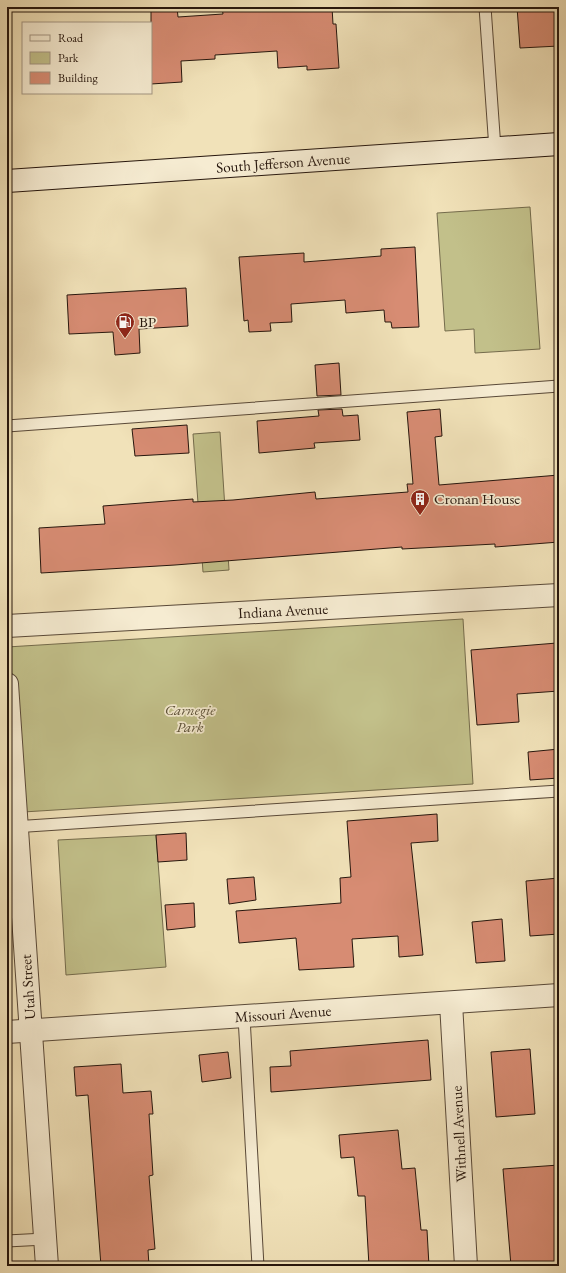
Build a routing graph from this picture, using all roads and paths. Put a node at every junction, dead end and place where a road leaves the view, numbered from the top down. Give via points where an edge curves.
1 (485, 7) edge
2 (559, 144) edge
3 (495, 149) junction
4 (7, 181) edge
5 (559, 386) edge
6 (7, 426) edge
7 (559, 595) edge
8 (7, 626) edge
9 (7, 684) edge
10 (559, 791) edge
11 (12, 827) edge
12 (559, 995) edge
13 (451, 1003) junction
14 (244, 1017) junction
15 (31, 1031) junction
16 (7, 1032) edge
17 (45, 1239) junction
18 (7, 1241) edge
19 (47, 1266) edge
20 (258, 1266) edge
21 (466, 1266) edge

1 - 3 lane
2 - 3 street, South Jefferson Avenue
3 - 4 street, South Jefferson Avenue
5 - 6 lane
7 - 8 street, Indiana Avenue
9 - 11 street, Utah Street
10 - 11 lane
11 - 15 street, Utah Street
12 - 13 street, Missouri Avenue
13 - 14 street, Missouri Avenue
13 - 21 street, Withnell Avenue
14 - 15 street, Missouri Avenue
14 - 20 lane
15 - 16 street, Missouri Avenue
15 - 17 street, Utah Street
17 - 18 lane
17 - 19 street, Utah Street

